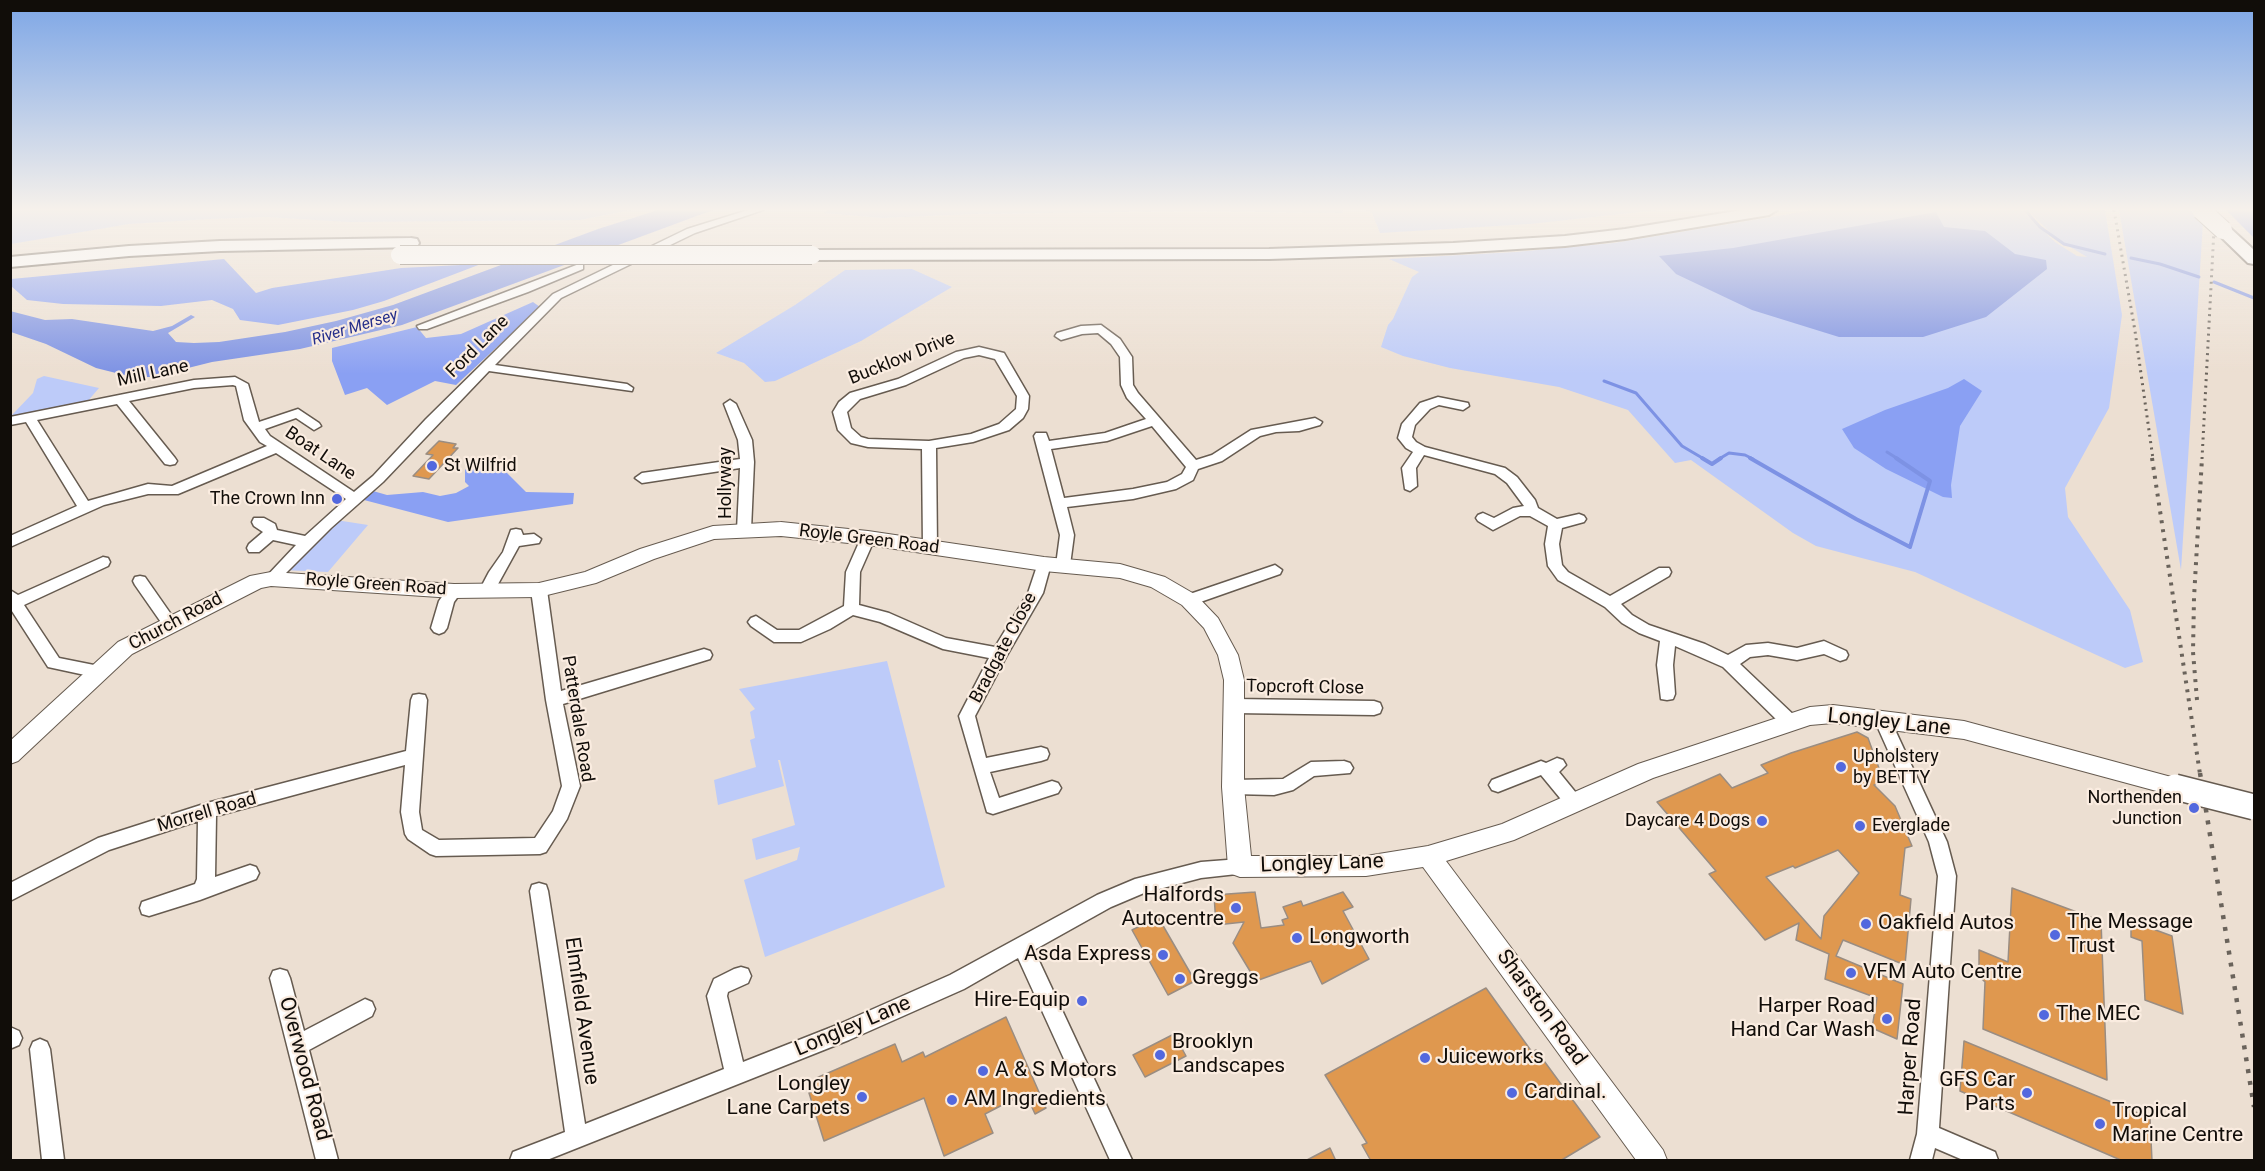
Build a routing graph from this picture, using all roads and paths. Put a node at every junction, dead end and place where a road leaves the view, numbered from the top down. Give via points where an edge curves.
1 (35, 265) edge
2 (617, 265) edge
3 (579, 267) dead end
4 (10, 273) edge
5 (524, 290) junction
6 (546, 305) junction
7 (423, 327) dead end
8 (1061, 336) dead end
9 (485, 367) junction
10 (627, 388) dead end
11 (121, 400) junction
12 (730, 404) dead end
13 (1464, 406) dead end
14 (29, 417) junction
15 (10, 421) edge
16 (1154, 421) junction
17 (1314, 422) dead end
18 (314, 426) dead end
19 (256, 428) junction
20 (271, 443) junction
21 (929, 445) junction
22 (1421, 450) junction
23 (170, 461) dead end
24 (747, 462) junction
25 (1193, 466) junction
26 (642, 478) dead end
27 (1410, 486) dead end
28 (355, 499) junction
29 (1059, 503) junction
30 (86, 508) junction
31 (1532, 511) junction
32 (1483, 518) dead end
33 (1579, 519) dead end
34 (259, 522) dead end
35 (1556, 524) junction
36 (744, 530) junction
37 (270, 534) junction
38 (868, 538) junction
39 (534, 539) dead end
40 (10, 542) edge
41 (308, 542) junction
42 (254, 548) dead end
43 (930, 548) junction
44 (103, 562) dead end
45 (1054, 565) junction
46 (1275, 570) dead end
47 (1664, 572) dead end
48 (271, 579) junction
49 (140, 581) dead end
50 (539, 590) junction
51 (454, 591) junction
52 (487, 591) junction
53 (13, 599) edge
54 (1189, 600) junction
55 (1610, 603) junction
56 (851, 609) junction
57 (170, 624) junction
58 (439, 628) dead end
59 (760, 631) dead end
60 (1668, 636) junction
61 (999, 654) junction
62 (704, 655) dead end
63 (1840, 655) dead end
64 (1729, 663) junction
65 (99, 672) junction
66 (1667, 694) dead end
67 (419, 700) dead end
68 (554, 700) junction
69 (1235, 706) junction
70 (1374, 708) dead end
71 (1882, 719) junction
72 (1791, 723) junction
73 (1041, 754) dead end
74 (10, 755) edge
75 (413, 756) junction
76 (980, 766) junction
77 (1344, 768) dead end
78 (1498, 785) dead end
79 (1233, 787) junction
80 (1052, 788) dead end
81 (1575, 804) junction
82 (2254, 807) edge
83 (207, 811) junction
84 (1428, 856) junction
85 (1240, 867) junction
86 (250, 873) dead end
87 (539, 891) dead end
88 (200, 892) junction
89 (10, 893) edge
90 (149, 908) dead end
91 (1022, 946) junction
92 (741, 976) dead end
93 (280, 978) dead end
94 (365, 1010) dead end
95 (298, 1045) junction
96 (40, 1049) dead end
97 (736, 1075) junction
98 (1928, 1134) junction
99 (576, 1138) junction
100 (53, 1161) edge
101 (327, 1161) edge
102 (521, 1161) edge
103 (1121, 1161) edge
104 (1653, 1161) edge
105 (1921, 1161) edge
106 (1987, 1161) edge

1 - 4 highway
2 - 6 street, Ford Lane
3 - 5 street
5 - 6 street
5 - 7 street
6 - 9 street, Ford Lane
8 - 16 street via 1101,329 1116,342 1126,357 1127,385
9 - 10 street
9 - 28 street, Ford Lane
11 - 14 street, Mill Lane
11 - 19 street, Mill Lane via 203,382 235,381 242,384
11 - 23 street
12 - 24 street, Hollyway via 745,440
13 - 22 street via 1438,400 1425,406 1405,431 1405,438
14 - 15 street, Mill Lane
14 - 30 street
16 - 25 street
16 - 29 street, Bradgate Close via 1107,437 1042,441
17 - 25 street via 1256,434 1217,458
18 - 19 street via 298,412
19 - 20 street, Mill Lane
20 - 28 street, Boat Lane
20 - 30 street via 173,491 148,489
21 - 21 street, Bucklow Drive via 856,440 845,430 840,412 855,396 902,382 970,351 1000,357 1023,396 1018,415 992,433
21 - 43 street
22 - 27 street via 1409,468
22 - 31 street via 1500,471 1524,494
24 - 26 street
24 - 36 street, Hollyway
25 - 29 street via 1188,477 1171,486
28 - 41 street, Ford Lane
29 - 45 street, Bradgate Close via 1066,535
30 - 40 street
31 - 32 street via 1518,511 1493,525
31 - 35 street
33 - 35 street
34 - 37 street via 270,528
35 - 55 street via 1552,544 1555,566 1575,584
36 - 38 main road, Royle Green Road via 781,529
36 - 50 main road, Royle Green Road via 682,542 589,578
37 - 41 street
37 - 42 street
38 - 43 main road, Royle Green Road
38 - 56 street via 853,572
39 - 52 street via 514,538 510,553
41 - 48 street, Ford Lane
43 - 45 main road, Royle Green Road
44 - 53 street
45 - 54 main road, Royle Green Road via 1140,575
45 - 61 street, Bradgate Close
46 - 54 street
47 - 55 street
48 - 51 main road, Royle Green Road
48 - 57 main road, Church Road via 239,588
49 - 57 street
50 - 52 main road, Royle Green Road
50 - 68 street, Patterdale Road
51 - 52 main road, Royle Green Road
51 - 58 street
53 - 65 street via 54,663
54 - 69 main road, Royle Green Road via 1211,623 1228,655
55 - 60 street via 1644,629
56 - 59 street via 801,636 774,636
56 - 61 street via 884,617 944,643
57 - 65 main road, Church Road via 125,648
60 - 64 street
60 - 66 street
61 - 76 street, Bradgate Close via 967,716
62 - 68 street
63 - 64 street via 1824,647 1797,654 1768,649 1746,651
64 - 72 street
65 - 74 main road, Church Road
67 - 75 street
68 - 75 street, Patterdale Road via 571,786 561,814 540,846 436,848 414,834 410,813
69 - 70 street, Topcroft Close
69 - 79 main road, Royle Green Road
71 - 72 main road, Longley Lane via 1833,714
71 - 82 main road, Longley Lane, bridge via 1964,730
71 - 98 street, Harper Road via 1947,870
72 - 81 main road, Longley Lane via 1647,771
73 - 76 street
75 - 83 street, Morrell Road
76 - 80 street, Bradgate Close via 993,807
77 - 79 street via 1309,763 1287,785
78 - 81 street via 1552,767
79 - 85 main road, Royle Green Road
81 - 84 main road, Longley Lane via 1506,834
83 - 88 street via 206,879
83 - 89 street, Morrell Road via 104,844
84 - 85 main road, Longley Lane via 1366,866
84 - 104 main road, Sharston Road
85 - 91 street, Longley Lane via 1201,870 1142,885
86 - 88 street
87 - 99 street, Elmfield Avenue
88 - 90 street
91 - 97 street, Longley Lane via 957,982
91 - 103 street
92 - 97 street via 721,986 717,996
93 - 95 street, Overwood Road
94 - 95 street
95 - 101 street, Overwood Road
96 - 100 street
97 - 99 street, Longley Lane
98 - 105 street, Harper Road
98 - 106 street
99 - 102 street, Longley Lane

